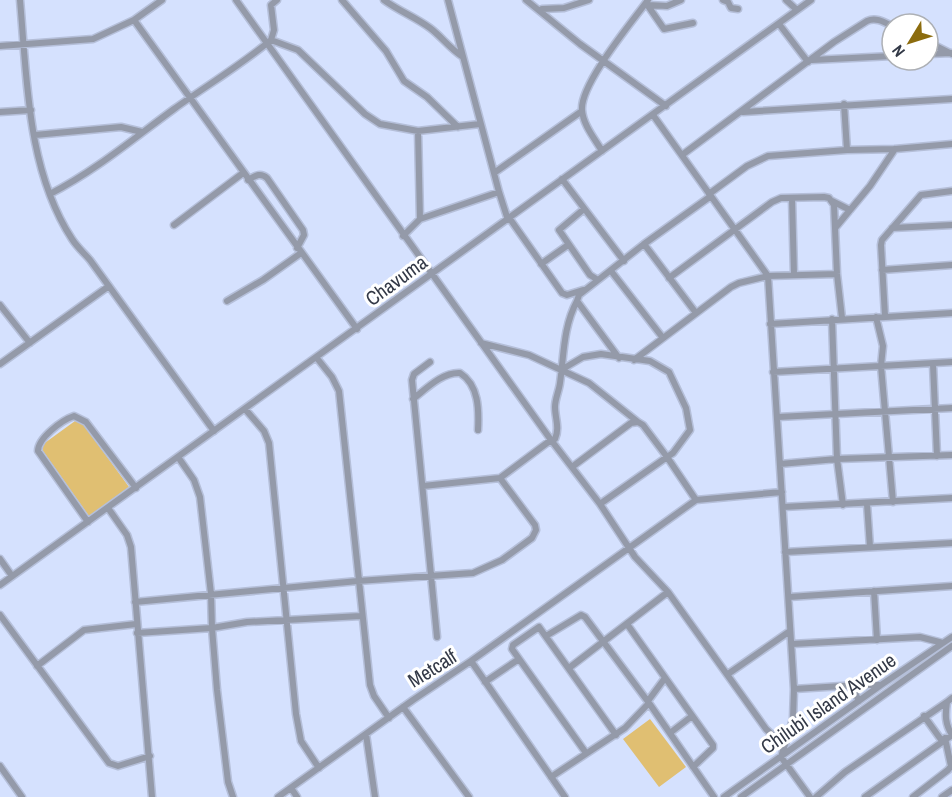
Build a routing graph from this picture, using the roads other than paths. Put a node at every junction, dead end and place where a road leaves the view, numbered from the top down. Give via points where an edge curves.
1 (20, 0) edge
2 (162, 0) edge
3 (236, 0) edge
4 (277, 0) edge
5 (342, 0) edge
6 (384, 0) edge
7 (448, 0) edge
8 (526, 0) edge
9 (536, 0) edge
10 (589, 0) edge
11 (681, 0) edge
12 (723, 0) edge
13 (786, 0) edge
14 (811, 0) edge
15 (647, 2) edge
16 (542, 9) junction
17 (738, 9) dead end
18 (797, 10) junction
19 (546, 15) junction
20 (134, 20) junction
21 (880, 22) edge
22 (693, 23) dead end
23 (779, 24) junction
24 (269, 42) junction
25 (24, 43) junction
26 (0, 46) edge
27 (463, 57) junction
28 (880, 57) edge
29 (809, 61) junction
30 (603, 62) junction
31 (189, 99) junction
32 (952, 99) edge
33 (844, 104) junction
34 (666, 106) junction
35 (31, 110) junction
36 (582, 111) junction
37 (0, 112) edge
38 (742, 112) junction
39 (653, 115) junction
40 (480, 124) junction
41 (458, 127) junction
42 (418, 131) junction
43 (142, 132) junction
44 (35, 135) junction
45 (952, 144) edge
46 (895, 149) junction
47 (847, 150) junction
48 (602, 151) junction
49 (682, 155) junction
50 (494, 173) junction
51 (243, 174) junction
52 (562, 179) junction
53 (248, 180) junction
54 (952, 190) edge
55 (499, 192) junction
56 (50, 194) junction
57 (710, 195) junction
58 (792, 198) junction
59 (832, 201) junction
60 (584, 209) junction
61 (850, 210) junction
62 (420, 219) junction
63 (509, 220) junction
64 (174, 225) dead end
65 (952, 225) edge
66 (835, 228) junction
67 (892, 228) junction
68 (736, 229) junction
69 (403, 236) junction
70 (644, 244) junction
71 (568, 245) junction
72 (299, 250) junction
73 (624, 261) junction
74 (541, 264) junction
75 (952, 266) edge
76 (882, 270) junction
77 (611, 271) junction
78 (794, 274) junction
79 (837, 274) junction
80 (431, 275) junction
81 (768, 276) junction
82 (669, 278) junction
83 (598, 280) junction
84 (108, 286) junction
85 (583, 290) junction
86 (227, 301) dead end
87 (578, 301) junction
88 (0, 305) edge
89 (696, 313) junction
90 (952, 313) edge
91 (885, 316) junction
92 (876, 317) junction
93 (842, 318) junction
94 (832, 319) junction
95 (771, 324) junction
96 (357, 328) junction
97 (663, 338) junction
98 (30, 343) junction
99 (480, 343) junction
100 (316, 357) junction
101 (619, 358) junction
102 (634, 360) junction
103 (430, 362) dead end
104 (952, 362) edge
105 (0, 364) edge
106 (933, 364) junction
107 (881, 366) junction
108 (835, 369) junction
109 (561, 370) junction
110 (773, 372) junction
111 (414, 399) junction
112 (952, 408) edge
113 (245, 409) junction
114 (936, 409) junction
115 (885, 411) junction
116 (836, 414) junction
117 (778, 417) junction
118 (639, 422) junction
119 (478, 430) dead end
120 (214, 431) junction
121 (551, 440) junction
122 (952, 455) edge
123 (937, 456) junction
124 (178, 457) junction
125 (667, 457) junction
126 (890, 458) junction
127 (837, 459) junction
128 (780, 464) junction
129 (572, 467) junction
130 (500, 477) junction
131 (423, 486) junction
132 (136, 488) junction
133 (782, 492) junction
134 (952, 498) edge
135 (696, 500) junction
136 (893, 502) junction
137 (600, 504) junction
138 (867, 504) junction
139 (843, 505) junction
140 (783, 507) junction
141 (108, 508) junction
142 (88, 522) junction
143 (952, 543) edge
144 (630, 547) junction
145 (870, 547) junction
146 (785, 552) junction
147 (0, 559) edge
148 (12, 576) junction
149 (432, 577) junction
150 (358, 581) junction
151 (0, 585) edge
152 (952, 586) edge
153 (283, 588) junction
154 (874, 591) junction
155 (668, 592) junction
156 (211, 594) junction
157 (789, 597) junction
158 (135, 602) junction
159 (0, 615) edge
160 (361, 616) junction
161 (286, 620) junction
162 (136, 624) junction
163 (627, 624) junction
164 (212, 628) junction
165 (516, 630) junction
166 (790, 631) junction
167 (137, 633) junction
168 (546, 636) junction
169 (437, 637) dead end
170 (952, 637) edge
171 (523, 639) junction
172 (877, 640) junction
173 (604, 642) junction
174 (943, 643) junction
175 (792, 644) junction
176 (952, 646) edge
177 (519, 659) junction
178 (471, 662) junction
179 (37, 666) junction
180 (569, 668) junction
181 (728, 674) junction
182 (665, 678) junction
183 (485, 682) junction
184 (851, 685) junction
185 (880, 685) junction
186 (794, 689) junction
187 (950, 700) edge
188 (859, 701) junction
189 (649, 702) junction
190 (403, 707) junction
191 (692, 716) junction
192 (924, 716) junction
193 (389, 718) junction
194 (366, 734) junction
195 (670, 734) junction
196 (616, 735) junction
197 (948, 737) edge
198 (784, 746) junction
199 (586, 753) junction
200 (150, 756) junction
201 (781, 757) junction
202 (786, 764) junction
203 (0, 766) edge
204 (693, 767) junction
205 (319, 768) junction
206 (551, 777) junction
207 (291, 788) junction
208 (952, 790) edge
209 (22, 797) edge
210 (152, 797) edge
211 (232, 797) edge
212 (278, 797) edge
213 (297, 797) edge
214 (375, 797) edge
215 (469, 797) edge
216 (565, 797) edge
217 (714, 797) edge
218 (724, 797) edge
219 (741, 797) edge
220 (810, 797) edge
221 (816, 797) edge
222 (866, 797) edge
223 (913, 797) edge
224 (942, 797) edge

1 - 25 street
2 - 20 street
3 - 24 street
4 - 24 street via 271,5 274,30
5 - 41 street via 382,46 404,81
6 - 27 street via 428,26
7 - 27 street
8 - 19 street
9 - 16 street
10 - 16 street via 564,8
11 - 15 street via 667,6
12 - 17 street
13 - 18 street
14 - 18 street, Chavuma
15 - 22 street via 664,29
15 - 30 street
16 - 19 street
18 - 23 street, Chavuma
19 - 30 street
20 - 25 street via 93,39
20 - 31 street
21 - 29 street via 872,19
23 - 29 street
23 - 34 street, Chavuma
24 - 31 street
24 - 42 street via 298,50 380,124
24 - 69 street
25 - 26 street
25 - 35 street
27 - 40 street
28 - 29 street
29 - 38 street
30 - 34 street
30 - 36 street via 585,96
31 - 43 street
31 - 51 street
32 - 33 street
33 - 38 street
33 - 47 street
34 - 39 street, Chavuma
35 - 37 street
35 - 44 street
36 - 48 street
36 - 50 street
38 - 49 street
39 - 48 street, Chavuma
39 - 49 street
40 - 41 street
40 - 50 street
41 - 42 street
42 - 62 street
43 - 44 street via 111,128
43 - 56 street via 78,180
44 - 56 street
45 - 46 street
46 - 47 street
46 - 61 street
47 - 57 street via 768,156 747,166
48 - 52 street, Chavuma
49 - 57 street
50 - 55 street
51 - 53 street
51 - 64 street
52 - 60 street
52 - 63 street, Chavuma
53 - 72 street
53 - 72 street via 258,175 267,178 303,230
54 - 67 street via 921,195
55 - 62 street
55 - 63 street
56 - 84 street via 72,240
57 - 68 street
57 - 70 street
58 - 59 street via 824,196
58 - 68 street via 772,202
58 - 78 street
59 - 61 street
59 - 66 street
60 - 71 street via 559,230
60 - 73 street
61 - 66 street
62 - 69 street
63 - 74 street
63 - 80 street, Chavuma
65 - 67 street
66 - 79 street
67 - 76 street via 882,240
68 - 81 street
68 - 82 street
69 - 80 street
70 - 73 street
70 - 82 street
71 - 74 street
71 - 83 street
72 - 86 street via 263,280
72 - 96 street
73 - 77 street
74 - 85 street via 562,293
75 - 76 street
76 - 91 street
77 - 83 street
77 - 97 street
78 - 79 street
78 - 81 street
79 - 93 street
80 - 96 street, Chavuma
80 - 99 street
81 - 89 street via 739,283
81 - 95 street
82 - 89 street
83 - 85 street
84 - 98 street
84 - 120 street
85 - 87 street
87 - 101 street
87 - 109 street via 565,333
88 - 98 street
89 - 97 street
90 - 91 street
91 - 92 street
92 - 93 street
92 - 107 street via 883,346
93 - 94 street
94 - 95 street
94 - 108 street
95 - 110 street
96 - 100 street, Chavuma
97 - 102 street
98 - 105 street
99 - 109 street via 529,355
99 - 121 street
100 - 113 street, Chavuma
100 - 150 street via 339,391
101 - 102 street
101 - 109 street via 601,354 583,357
102 - 125 street via 650,361 669,372 686,408 690,430
103 - 111 street via 412,376
104 - 106 street
106 - 107 street
106 - 114 street
107 - 108 street
107 - 115 street
108 - 110 street
108 - 116 street
109 - 118 street via 589,383
109 - 121 street via 555,405 558,432
110 - 117 street
111 - 119 street via 441,378 460,373 477,396
111 - 131 street
112 - 114 street
113 - 120 street, Chavuma
113 - 153 street via 269,443
114 - 115 street
114 - 123 street
115 - 116 street
115 - 126 street
116 - 117 street
116 - 127 street
117 - 128 street
118 - 125 street
118 - 129 street via 631,423
120 - 124 street, Chavuma
121 - 129 street
121 - 130 street
122 - 123 street
123 - 126 street
124 - 132 street, Chavuma
124 - 156 street via 200,497
125 - 135 street
125 - 137 street
126 - 127 street
126 - 136 street
127 - 128 street
127 - 139 street
128 - 133 street
129 - 137 street
130 - 131 street
130 - 149 street via 535,525 535,534 485,569
131 - 149 street
132 - 141 street, Chavuma
132 - 142 street via 86,422 74,416 68,418 42,439 38,451
133 - 135 street
133 - 140 street
134 - 136 street
135 - 144 street
136 - 138 street
137 - 144 street
138 - 139 street
138 - 145 street
139 - 140 street
140 - 146 street
141 - 142 street, Chavuma
141 - 158 street via 131,547
142 - 148 street, Chavuma
143 - 145 street
144 - 155 street
144 - 165 street
145 - 146 street
146 - 157 street
147 - 148 street
148 - 151 street, Chavuma
149 - 150 street
149 - 169 street
150 - 153 street
150 - 160 street
152 - 154 street
153 - 156 street
153 - 161 street
154 - 157 street
154 - 172 street
155 - 163 street
155 - 181 street
156 - 158 street
156 - 164 street
157 - 166 street
158 - 162 street
159 - 179 street
160 - 161 street
160 - 193 street via 370,686
161 - 164 street
161 - 205 street via 299,732
162 - 167 street
162 - 179 street via 84,630
163 - 173 street
163 - 182 street
164 - 167 street
164 - 211 street
165 - 171 street
165 - 178 street
166 - 175 street
166 - 181 street
167 - 200 street
168 - 171 street via 539,627
168 - 173 street via 583,615
168 - 180 street
170 - 174 street, Chilubi Island Avenue
171 - 177 street via 512,647
172 - 174 street via 920,637
172 - 175 street
173 - 180 street
173 - 189 street
174 - 185 street, Chilubi Island Avenue
175 - 186 street
176 - 202 street, Chilubi Island Avenue
177 - 183 street
177 - 199 street
178 - 183 street, Metcalf
178 - 190 street, Metcalf
179 - 200 street via 109,763 118,766
180 - 196 street
181 - 198 street via 766,729
182 - 189 street
182 - 191 street
183 - 206 street, Metcalf
184 - 185 street
184 - 186 street
184 - 188 street
185 - 188 street, Chilubi Island Avenue
186 - 198 street via 793,719
187 - 192 street
187 - 197 street
188 - 201 street, Chilubi Island Avenue
189 - 195 street
189 - 196 street via 633,723
190 - 193 street, Metcalf
190 - 215 street
191 - 195 street
191 - 204 street via 714,746
192 - 197 street
192 - 221 street
193 - 194 street, Metcalf
194 - 205 street, Metcalf
194 - 214 street
195 - 204 street
196 - 199 street
197 - 222 street
197 - 223 street via 951,766
198 - 201 street
199 - 206 street
200 - 210 street
201 - 202 street
201 - 218 street, Chilubi Island Avenue
202 - 219 street, Chilubi Island Avenue
202 - 220 street
203 - 209 street
204 - 217 street
205 - 207 street, Metcalf
206 - 216 street, Metcalf
207 - 212 street, Metcalf
207 - 213 street
208 - 224 street

